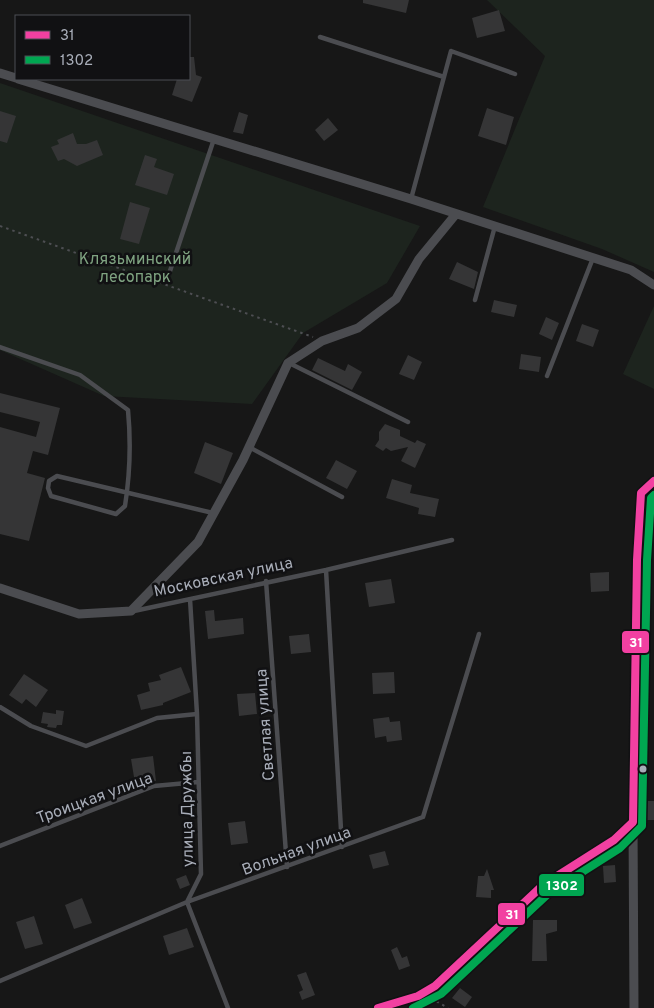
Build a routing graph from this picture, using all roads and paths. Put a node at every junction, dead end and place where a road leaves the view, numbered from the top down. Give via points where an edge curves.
1 (320, 37) dead end
2 (0, 73) edge
3 (515, 74) dead end
4 (15, 77) edge
5 (444, 77) junction
6 (23, 80) edge
7 (214, 139) junction
8 (411, 199) junction
9 (456, 214) junction
10 (0, 226) edge
11 (495, 226) junction
12 (593, 258) junction
13 (169, 274) dead end
14 (654, 286) edge
15 (475, 300) dead end
16 (322, 340) junction
17 (0, 347) edge
18 (288, 362) junction
19 (547, 376) dead end
20 (408, 422) dead end
21 (249, 447) junction
22 (654, 481) edge
23 (127, 492) junction
24 (342, 497) dead end
25 (214, 513) junction
26 (452, 540) dead end
27 (326, 570) junction
28 (266, 581) junction
29 (0, 588) edge
30 (190, 599) junction
31 (131, 612) junction
32 (479, 634) dead end
33 (0, 707) edge
34 (197, 714) junction
35 (198, 782) junction
36 (632, 822) junction
37 (0, 846) edge
38 (342, 847) junction
39 (287, 867) junction
40 (187, 902) junction
41 (0, 981) edge
42 (418, 996) junction
43 (228, 1008) edge
44 (378, 1008) edge
45 (448, 1008) edge
46 (634, 1008) edge

1 - 5 lane
2 - 4 street
3 - 5 lane via 451,51
5 - 8 lane
6 - 7 street
7 - 8 street
7 - 13 lane
8 - 9 street
9 - 11 street
9 - 16 street via 419,259 396,299 358,328
10 - 16 path
11 - 12 street
11 - 15 lane
12 - 14 street via 631,270
12 - 19 lane
16 - 18 street
17 - 23 lane via 80,375 128,410
18 - 20 lane
18 - 21 street
21 - 24 lane
21 - 25 street
22 - 36 street via 641,493 640,503
23 - 23 lane via 57,476 49,481 48,488 51,496 116,514 125,506
23 - 25 lane
25 - 31 street via 198,542
26 - 27 lane, Московская улица
27 - 28 lane, Московская улица
27 - 38 lane
28 - 30 lane, Московская улица
28 - 39 lane, Светлая улица
29 - 31 street, Московская улица via 79,614
30 - 31 lane, Московская улица
30 - 34 lane, улица Дружбы
32 - 38 lane, Вольная улица via 423,817
33 - 34 lane via 31,726 86,746 157,718
34 - 35 lane, улица Дружбы
35 - 37 lane, Троицкая улица via 154,786
35 - 40 lane, улица Дружбы via 200,874
36 - 42 street via 614,840 543,885 434,986
36 - 46 street
38 - 39 lane, Вольная улица
39 - 40 lane, Вольная улица
40 - 41 lane, Вольная улица
40 - 43 lane
42 - 44 street
42 - 45 path via 435,999

